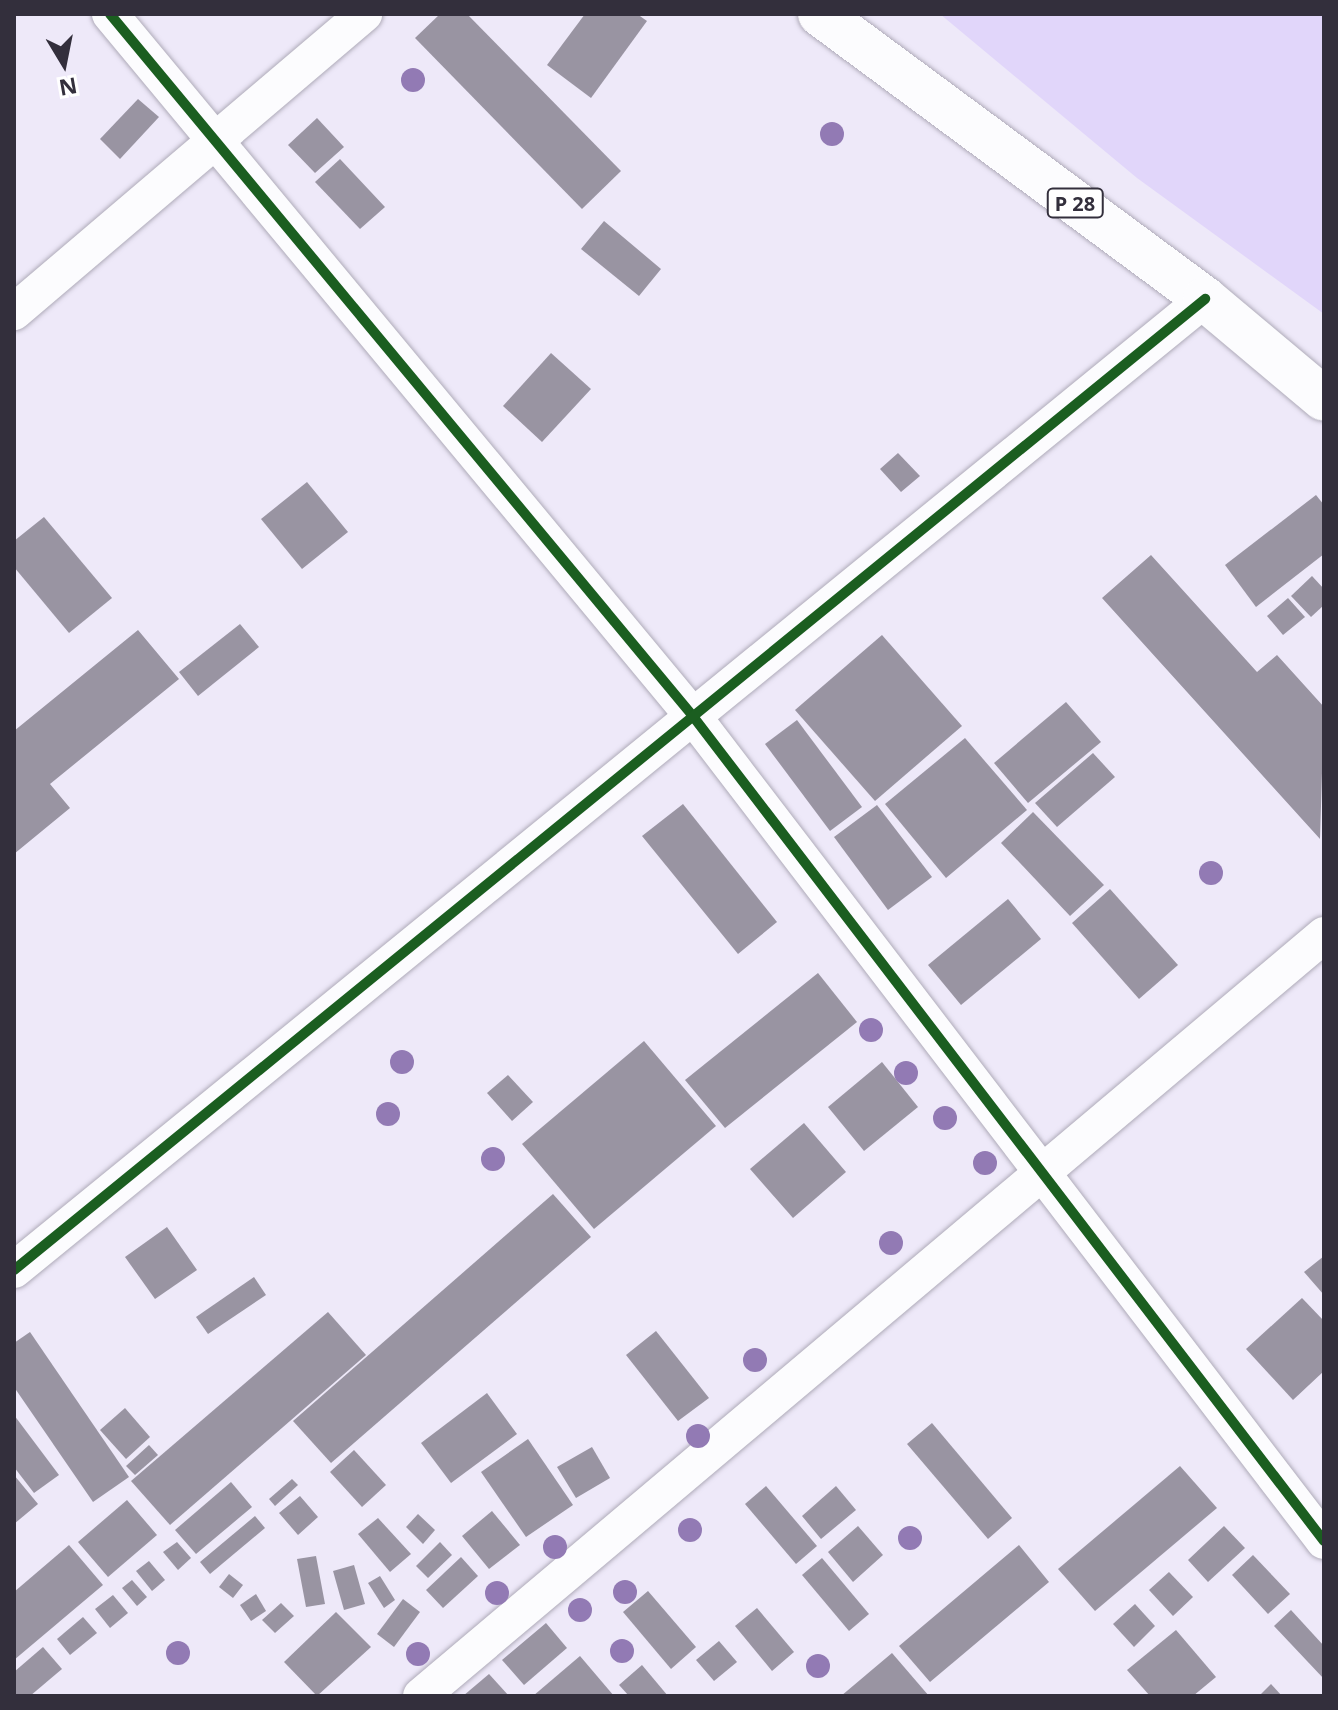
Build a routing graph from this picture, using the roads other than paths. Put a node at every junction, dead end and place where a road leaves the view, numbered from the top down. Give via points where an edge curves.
1 (110, 14) edge
2 (364, 14) edge
3 (820, 14) edge
4 (216, 143) junction
5 (1205, 299) junction
6 (14, 312) edge
7 (1324, 399) edge
8 (692, 715) junction
9 (1324, 935) edge
10 (1040, 1176) junction
11 (14, 1270) edge
12 (1324, 1541) edge
13 (421, 1696) edge

1 - 4 street
2 - 4 street
3 - 5 main road, P 28
4 - 6 street
4 - 8 street
5 - 7 main road, P 28
5 - 8 street
8 - 10 street
8 - 11 street
9 - 10 street
10 - 12 street
10 - 13 street

